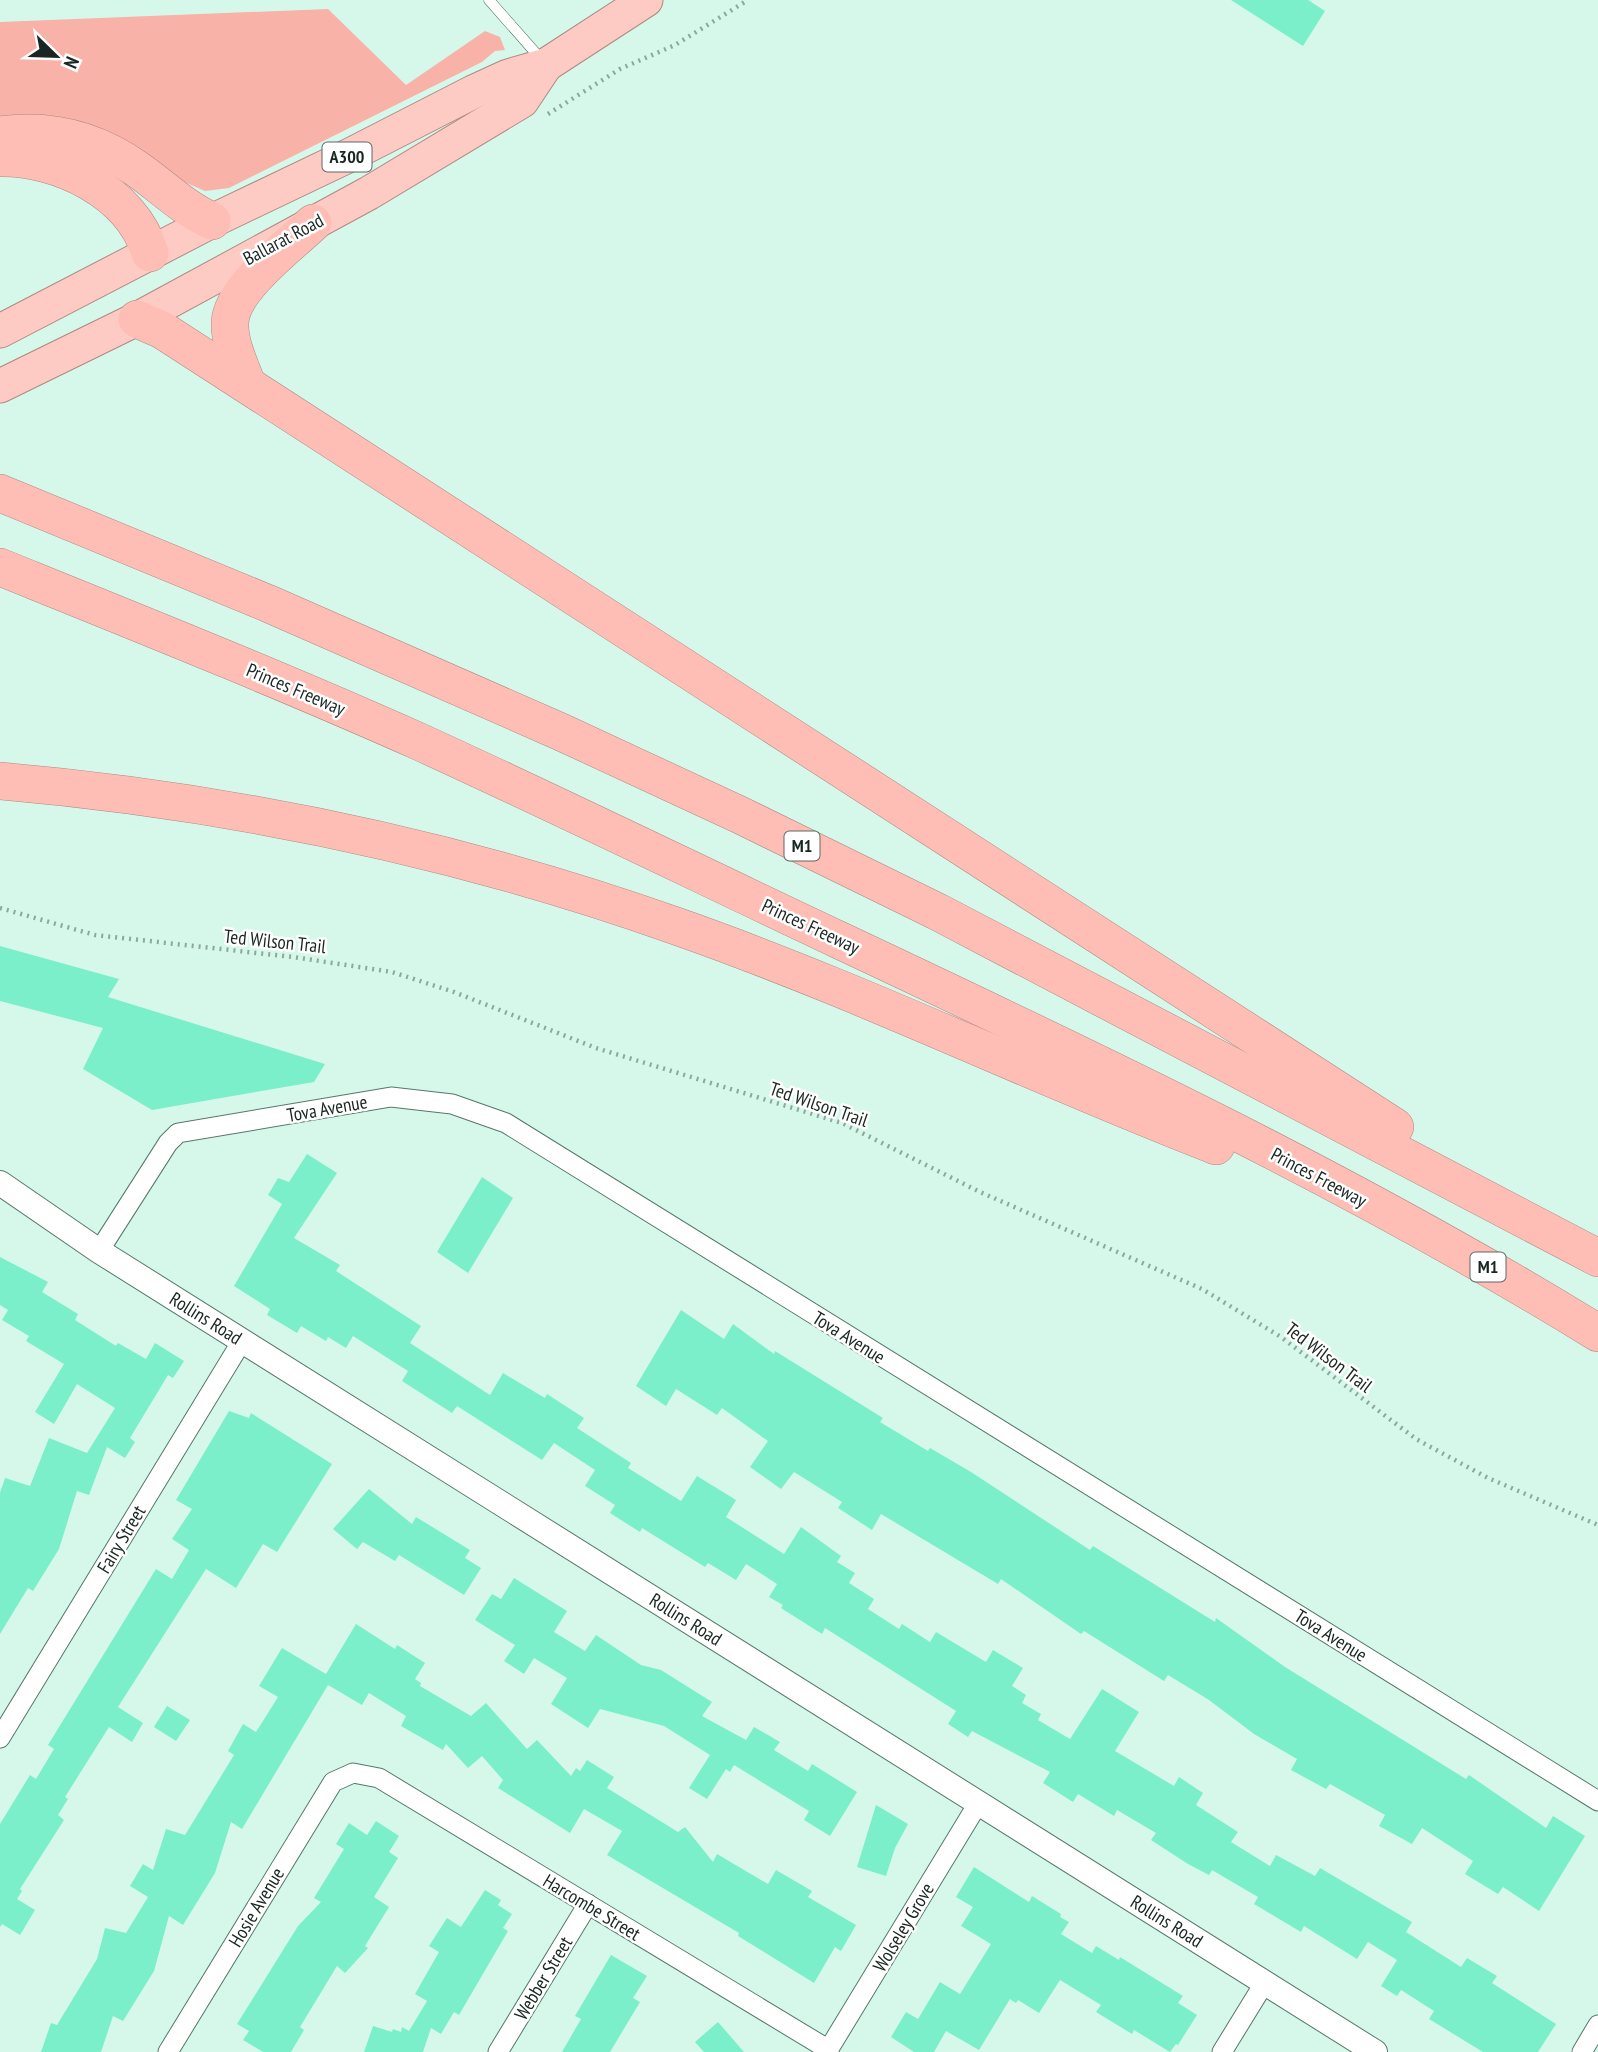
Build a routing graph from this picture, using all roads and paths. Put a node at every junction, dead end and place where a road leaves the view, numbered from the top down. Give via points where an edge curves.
1 (489, 0) edge
2 (646, 0) edge
3 (546, 65) junction
4 (0, 135) edge
5 (0, 158) edge
6 (212, 220) junction
7 (313, 223) junction
8 (150, 253) junction
9 (137, 318) junction
10 (0, 331) edge
11 (247, 384) junction
12 (0, 386) edge
13 (0, 493) edge
14 (0, 567) edge
15 (3, 781) edge
16 (0, 908) edge
17 (0, 1183) edge
18 (1374, 1206) junction
19 (99, 1251) junction
20 (1589, 1252) edge
21 (1598, 1333) edge
22 (242, 1341) junction
23 (1598, 1525) edge
24 (0, 1738) edge
25 (353, 1773) joint
26 (1598, 1801) edge
27 (979, 1802) junction
28 (588, 1904) junction
29 (1265, 1982) junction
30 (1598, 2025) edge
31 (828, 2051) edge
32 (169, 2052) edge
33 (498, 2052) edge
34 (1223, 2052) edge
35 (1375, 2052) edge
36 (1582, 2052) edge

1 - 3 lane
2 - 3 highway, Ballarat Road / A300
3 - 6 highway, Ballarat Road / A300 via 508,76
3 - 7 highway, Ballarat Road / A300 via 522,101
4 - 6 highway via 67,135 103,149 137,168 193,212
5 - 8 highway via 20,158 87,181 128,215
6 - 8 highway, Ballarat Road / A300
7 - 9 highway, Ballarat Road / A300
7 - 11 highway via 249,284 233,308 231,336
8 - 9 highway
8 - 10 highway, Ballarat Road / A300
9 - 11 highway
9 - 12 highway, Ballarat Road / A300
11 - 20 highway
13 - 20 highway, M1 via 267,603 740,815 938,912
14 - 18 highway, Princes Freeway / M1 via 419,742 1139,1083
15 - 18 highway via 286,821 573,891 785,968 1145,1119
16 - 23 path, Ted Wilson Trail via 95,934 392,972 596,1048 842,1123 980,1192 1202,1289 1281,1337 1440,1453
17 - 19 street, Rollins Road
18 - 21 highway, Princes Freeway / M1 via 1501,1273
19 - 22 street, Rollins Road
19 - 26 street, Tova Avenue via 178,1133 391,1097 452,1104 506,1124
22 - 24 street, Fairy Street
22 - 27 street, Rollins Road
25 - 28 street, Harcombe Street via 379,1778
25 - 32 street, Hosie Avenue via 332,1782
27 - 29 street, Rollins Road
27 - 31 street, Wolseley Grove
28 - 31 street, Harcombe Street
28 - 33 street, Webber Street
29 - 34 street
29 - 35 street, Rollins Road
30 - 36 street

